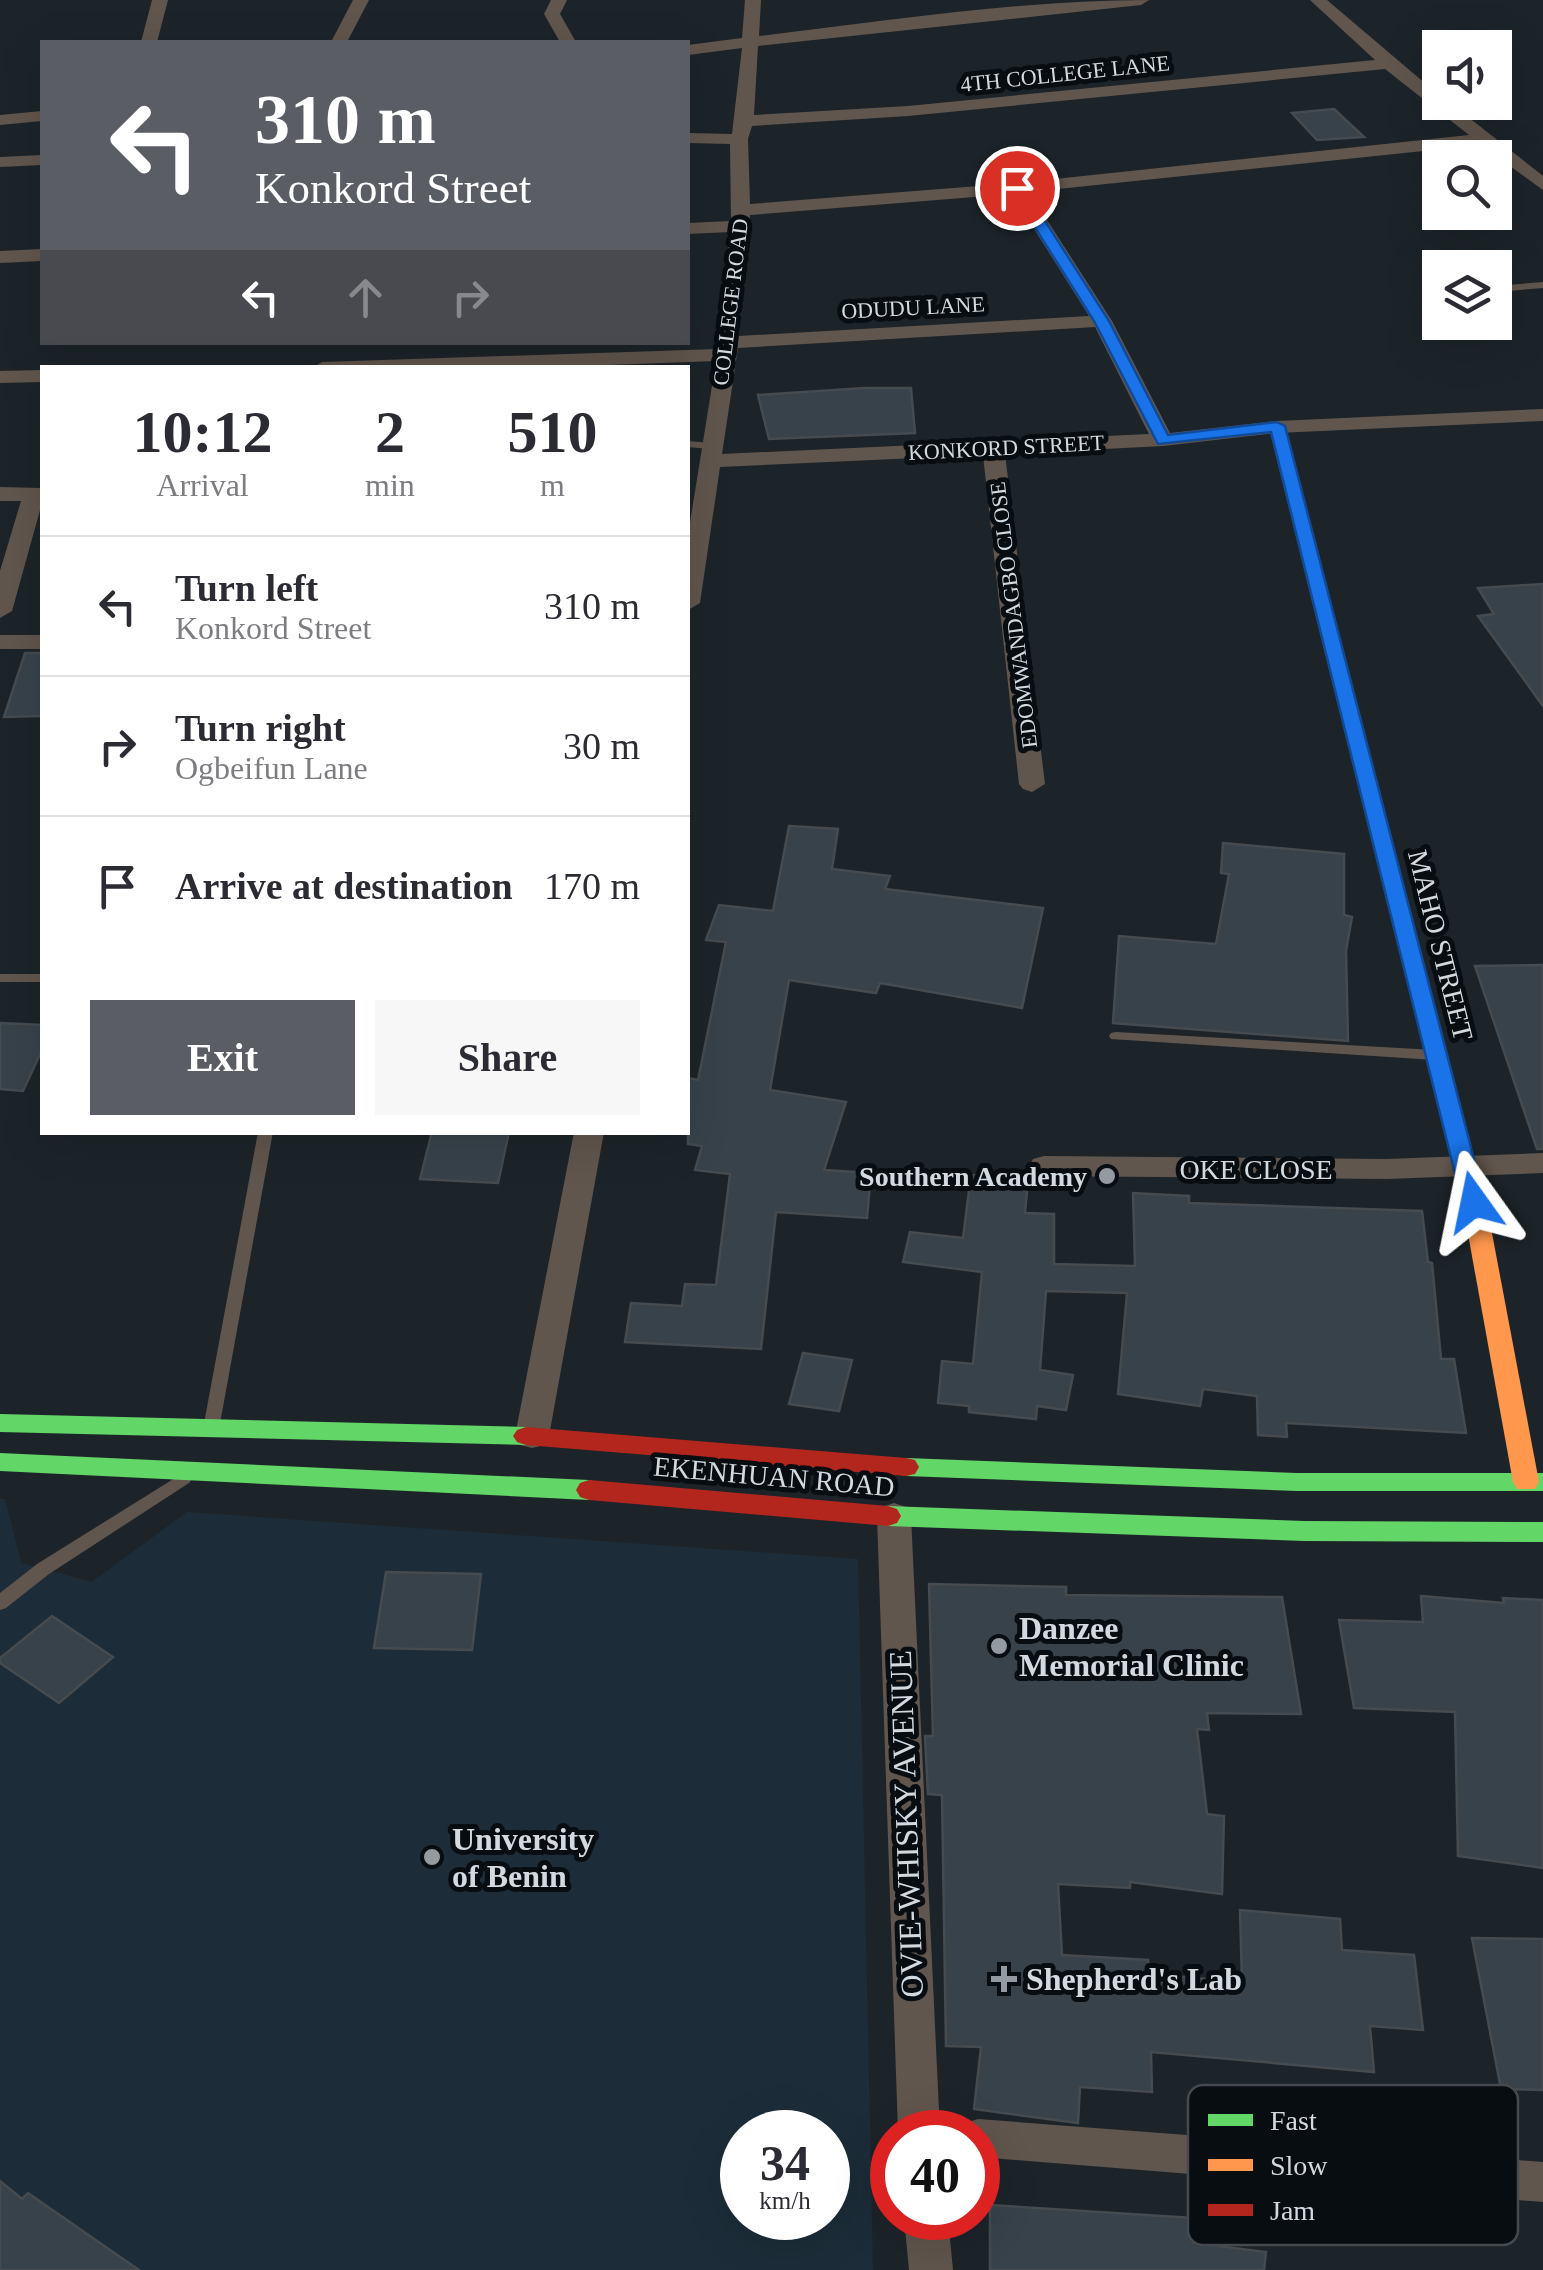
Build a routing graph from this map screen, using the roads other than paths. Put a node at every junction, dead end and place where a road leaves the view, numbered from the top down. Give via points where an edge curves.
1 (160, 0) edge
2 (360, 0) edge
3 (559, 0) edge
4 (754, 0) edge
5 (1141, 0) edge
6 (1318, 0) edge
7 (957, 8) edge
8 (150, 40) edge
9 (340, 40) edge
10 (567, 40) edge
11 (750, 42) junction
12 (690, 50) edge
13 (1389, 64) junction
14 (40, 116) edge
15 (0, 120) edge
16 (742, 130) junction
17 (690, 138) edge
18 (1482, 139) junction
19 (40, 160) edge
20 (0, 162) edge
21 (1543, 185) edge
22 (1017, 188) junction
23 (740, 218) junction
24 (690, 228) edge
25 (40, 255) edge
26 (0, 257) edge
27 (1543, 284) edge
28 (1512, 287) edge
29 (1102, 321) junction
30 (728, 349) junction
31 (386, 365) edge
32 (40, 376) edge
33 (0, 377) edge
34 (1541, 419) edge
35 (1277, 426) junction
36 (1163, 440) junction
37 (690, 445) edge
38 (993, 447) junction
39 (709, 453) junction
40 (696, 489) edge
41 (0, 494) edge
42 (38, 494) edge
43 (690, 575) edge
44 (0, 610) edge
45 (0, 642) edge
46 (40, 642) edge
47 (1032, 784) dead end
48 (0, 978) edge
49 (40, 978) edge
50 (1116, 1036) dead end
51 (1439, 1056) junction
52 (265, 1135) edge
53 (588, 1135) edge
54 (1543, 1163) edge
55 (1044, 1166) dead end
56 (1467, 1166) junction
57 (0, 1423) edge
58 (211, 1430) junction
59 (532, 1436) junction
60 (0, 1462) edge
61 (194, 1471) junction
62 (1534, 1482) edge
63 (894, 1516) junction
64 (1543, 1532) edge
65 (0, 1603) edge
66 (918, 2110) edge
67 (1000, 2140) edge
68 (1188, 2154) edge
69 (1518, 2180) edge
70 (1543, 2182) edge
71 (928, 2240) edge
72 (931, 2270) edge

1 - 8 street
2 - 9 street
3 - 10 street via 552,14
4 - 11 street, COLLEGE ROAD
5 - 7 street
6 - 13 street
7 - 11 street
11 - 12 street
11 - 16 street, COLLEGE ROAD
13 - 16 street, 4TH COLLEGE LANE
13 - 18 street
14 - 15 street
16 - 17 street, 4TH COLLEGE LANE
16 - 23 street, COLLEGE ROAD
18 - 21 street
18 - 22 street
19 - 20 street
22 - 23 street
22 - 29 street
23 - 24 street
23 - 30 street, COLLEGE ROAD
25 - 26 street
27 - 28 lane
29 - 30 street, ODUDU LANE
29 - 36 street
30 - 31 street, ODUDU LANE
30 - 39 street, COLLEGE ROAD
32 - 33 street
34 - 35 street, KONKORD STREET
35 - 36 street, KONKORD STREET
35 - 51 main road, MAHO STREET
36 - 38 street, KONKORD STREET
37 - 39 lane
38 - 39 street, KONKORD STREET
38 - 47 street, EDOMWANDAGBO CLOSE
39 - 40 street, COLLEGE ROAD
40 - 43 street, COLLEGE ROAD
41 - 42 street
42 - 44 street
45 - 46 street
48 - 49 lane
50 - 51 lane
51 - 56 main road, MAHO STREET
52 - 58 lane
53 - 59 street
54 - 56 street, OKE CLOSE
55 - 56 street, OKE CLOSE
56 - 62 main road, MAHO STREET
57 - 58 main road, EKENHUAN ROAD
58 - 59 main road, EKENHUAN ROAD
59 - 62 main road, EKENHUAN ROAD via 897,1467 1296,1482
60 - 61 main road, EKENHUAN ROAD
61 - 63 main road, EKENHUAN ROAD via 523,1485
61 - 65 lane
63 - 64 main road, EKENHUAN ROAD via 1304,1532
63 - 66 street, OVIE-WHISKY AVENUE
67 - 68 street
69 - 70 street
71 - 72 street

